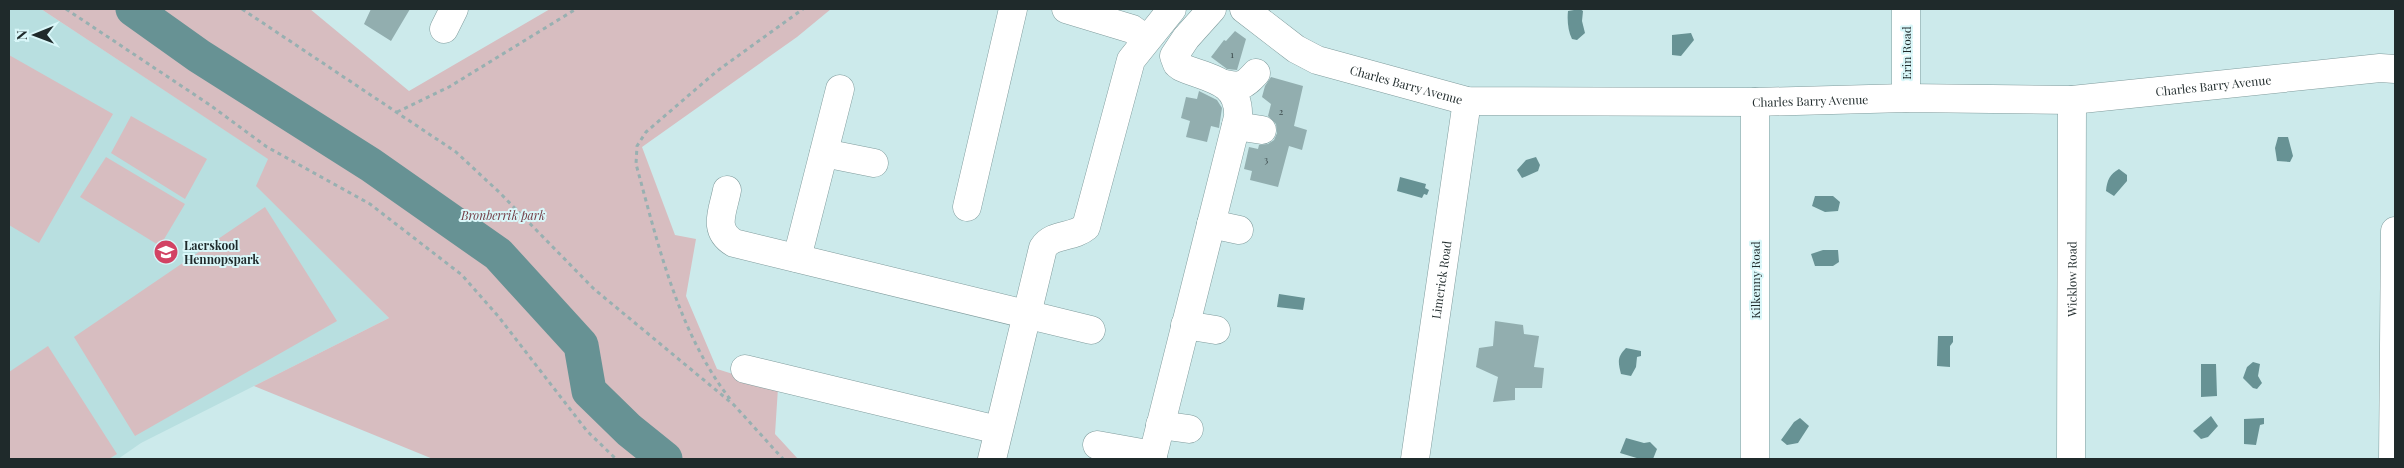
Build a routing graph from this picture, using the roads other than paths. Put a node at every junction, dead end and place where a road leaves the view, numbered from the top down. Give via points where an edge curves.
1 (1013, 9) edge
2 (1066, 9) edge
3 (1172, 9) edge
4 (1212, 9) edge
5 (1244, 9) edge
6 (1906, 9) edge
7 (1155, 51) junction
8 (2395, 69) edge
9 (1256, 73) dead end
10 (1224, 84) junction
11 (840, 89) dead end
12 (1906, 98) junction
13 (2072, 100) junction
14 (1467, 101) junction
15 (1755, 102) junction
16 (1262, 130) dead end
17 (1225, 140) junction
18 (824, 153) junction
19 (874, 163) dead end
20 (726, 190) dead end
21 (967, 207) dead end
22 (1239, 230) dead end
23 (2395, 231) edge
24 (1201, 239) junction
25 (797, 258) junction
26 (1026, 313) junction
27 (1091, 330) dead end
28 (1216, 330) dead end
29 (1176, 338) junction
30 (2394, 358) edge
31 (745, 369) dead end
32 (1189, 429) dead end
33 (998, 430) junction
34 (1152, 443) edge
35 (1096, 445) dead end
36 (992, 459) edge
37 (1415, 459) edge
38 (1755, 459) edge
39 (2071, 459) edge
40 (2393, 459) edge

1 - 21 street
2 - 7 street via 1132,29
3 - 7 street
4 - 7 street via 1174,56
5 - 14 street, Charles Barry Avenue via 1296,49 1317,60
6 - 12 street, Erin Road
7 - 10 street via 1195,73
7 - 26 street via 1131,60 1086,227 1074,235 1047,241 1042,248
8 - 13 street, Charles Barry Avenue
9 - 10 street via 1239,87
10 - 17 street via 1231,89 1238,109
11 - 18 street
12 - 13 street, Charles Barry Avenue
12 - 15 street, Charles Barry Avenue
13 - 39 street, Wicklow Road
14 - 15 street, Charles Barry Avenue
14 - 37 street, Limerick Road
15 - 38 street, Kilkenny Road
16 - 17 street
17 - 24 street
18 - 19 street
18 - 25 street
20 - 25 street via 720,225 727,239
22 - 24 street
23 - 30 street
24 - 29 street
25 - 26 street
26 - 27 street
26 - 33 street
28 - 29 street
29 - 34 street
30 - 40 street
31 - 33 street
32 - 34 street
33 - 36 street
34 - 35 street

